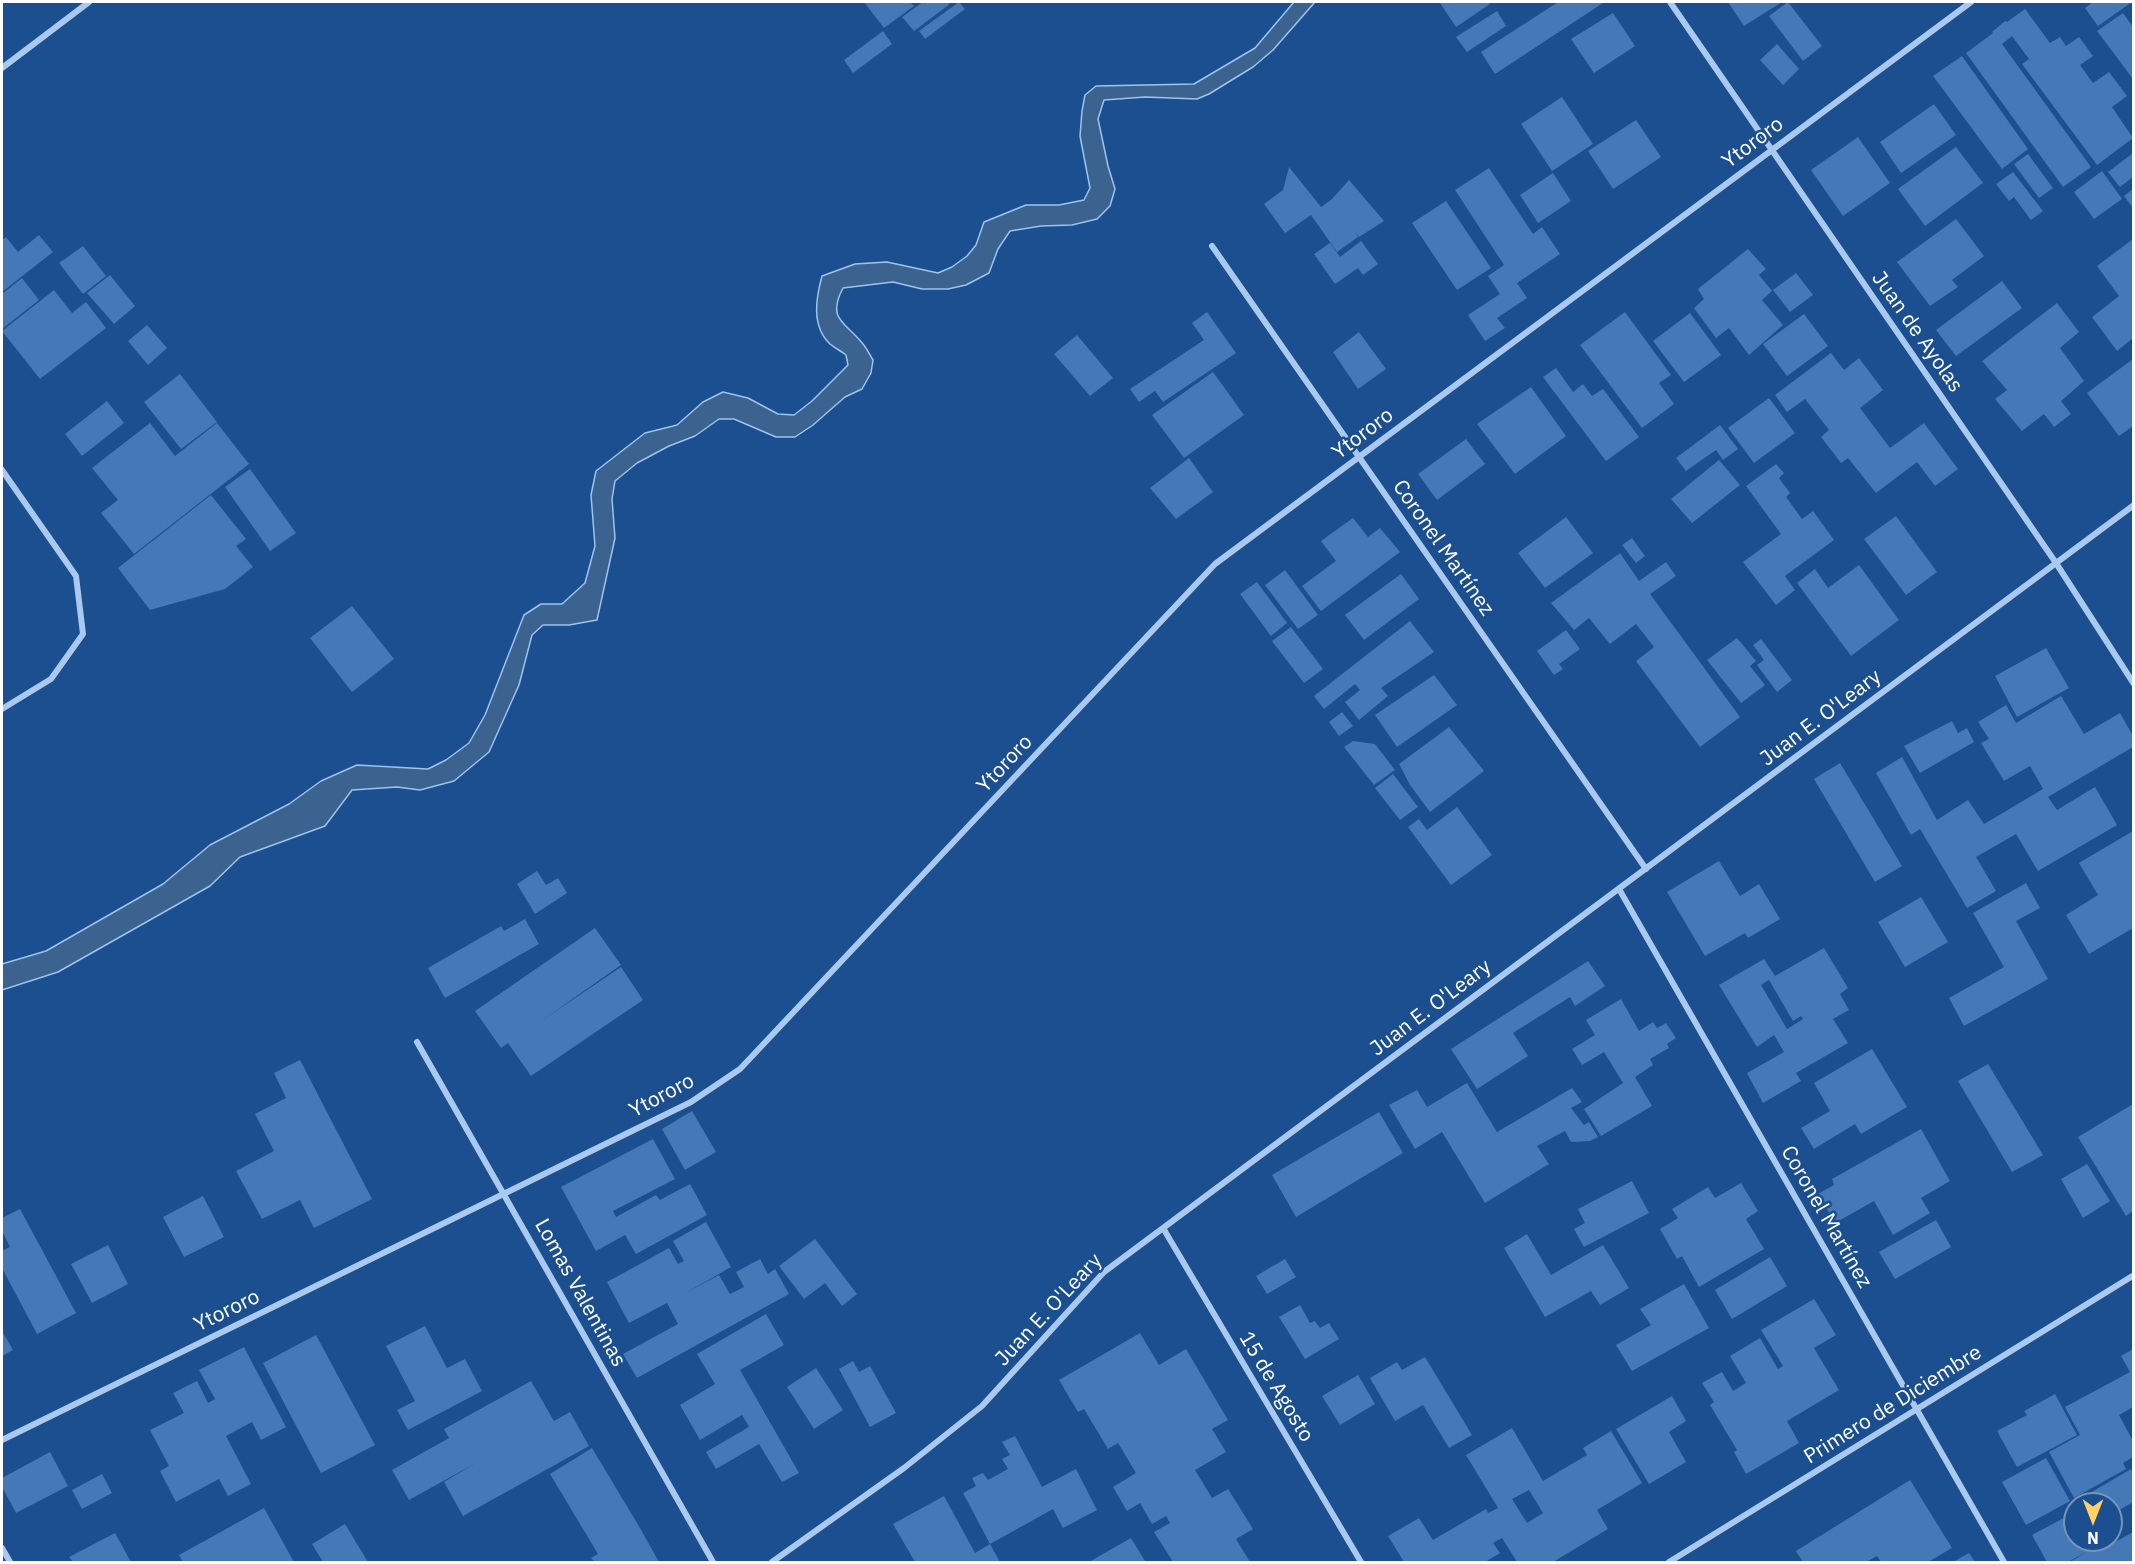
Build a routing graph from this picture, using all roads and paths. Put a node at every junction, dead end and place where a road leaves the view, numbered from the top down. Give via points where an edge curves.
1 (89, 2) edge
2 (1670, 2) edge
3 (1971, 2) edge
4 (2, 68) edge
5 (1772, 150) junction
6 (1212, 246) dead end
7 (1359, 457) junction
8 (2, 470) edge
9 (2133, 505) edge
10 (2056, 563) junction
11 (2133, 684) edge
12 (2, 709) edge
13 (1646, 869) junction
14 (1619, 889) junction
15 (417, 1042) dead end
16 (504, 1192) junction
17 (1162, 1228) junction
18 (2133, 1275) edge
19 (1918, 1409) junction
20 (2, 1440) edge
21 (2, 1548) edge
22 (10, 1563) edge
23 (713, 1563) edge
24 (772, 1563) edge
25 (1361, 1563) edge
26 (1669, 1563) edge
27 (2004, 1563) edge

1 - 4 street
2 - 5 street, Juan de Ayolas
3 - 5 street, Ytororo
5 - 7 street, Ytororo
5 - 10 street, Juan de Ayolas
6 - 7 street, Coronel Martínez
7 - 13 street, Coronel Martínez
7 - 16 street, Ytororo via 1215,564 740,1069 691,1102
8 - 12 street via 76,576 82,634 51,679
9 - 10 street, Juan E. O'Leary
10 - 11 street, Juan de Ayolas
10 - 13 street, Juan E. O'Leary
13 - 14 street, Juan E. O'Leary
14 - 17 street, Juan E. O'Leary
14 - 19 street, Coronel Martínez
15 - 16 street, Lomas Valentinas
16 - 20 street, Ytororo
16 - 23 street, Lomas Valentinas
17 - 24 street, Juan E. O'Leary via 1104,1272 982,1406
17 - 25 street, 15 de Agosto
18 - 19 street, Primero de Diciembre
19 - 26 street, Primero de Diciembre
19 - 27 street, Coronel Martínez
21 - 22 street

